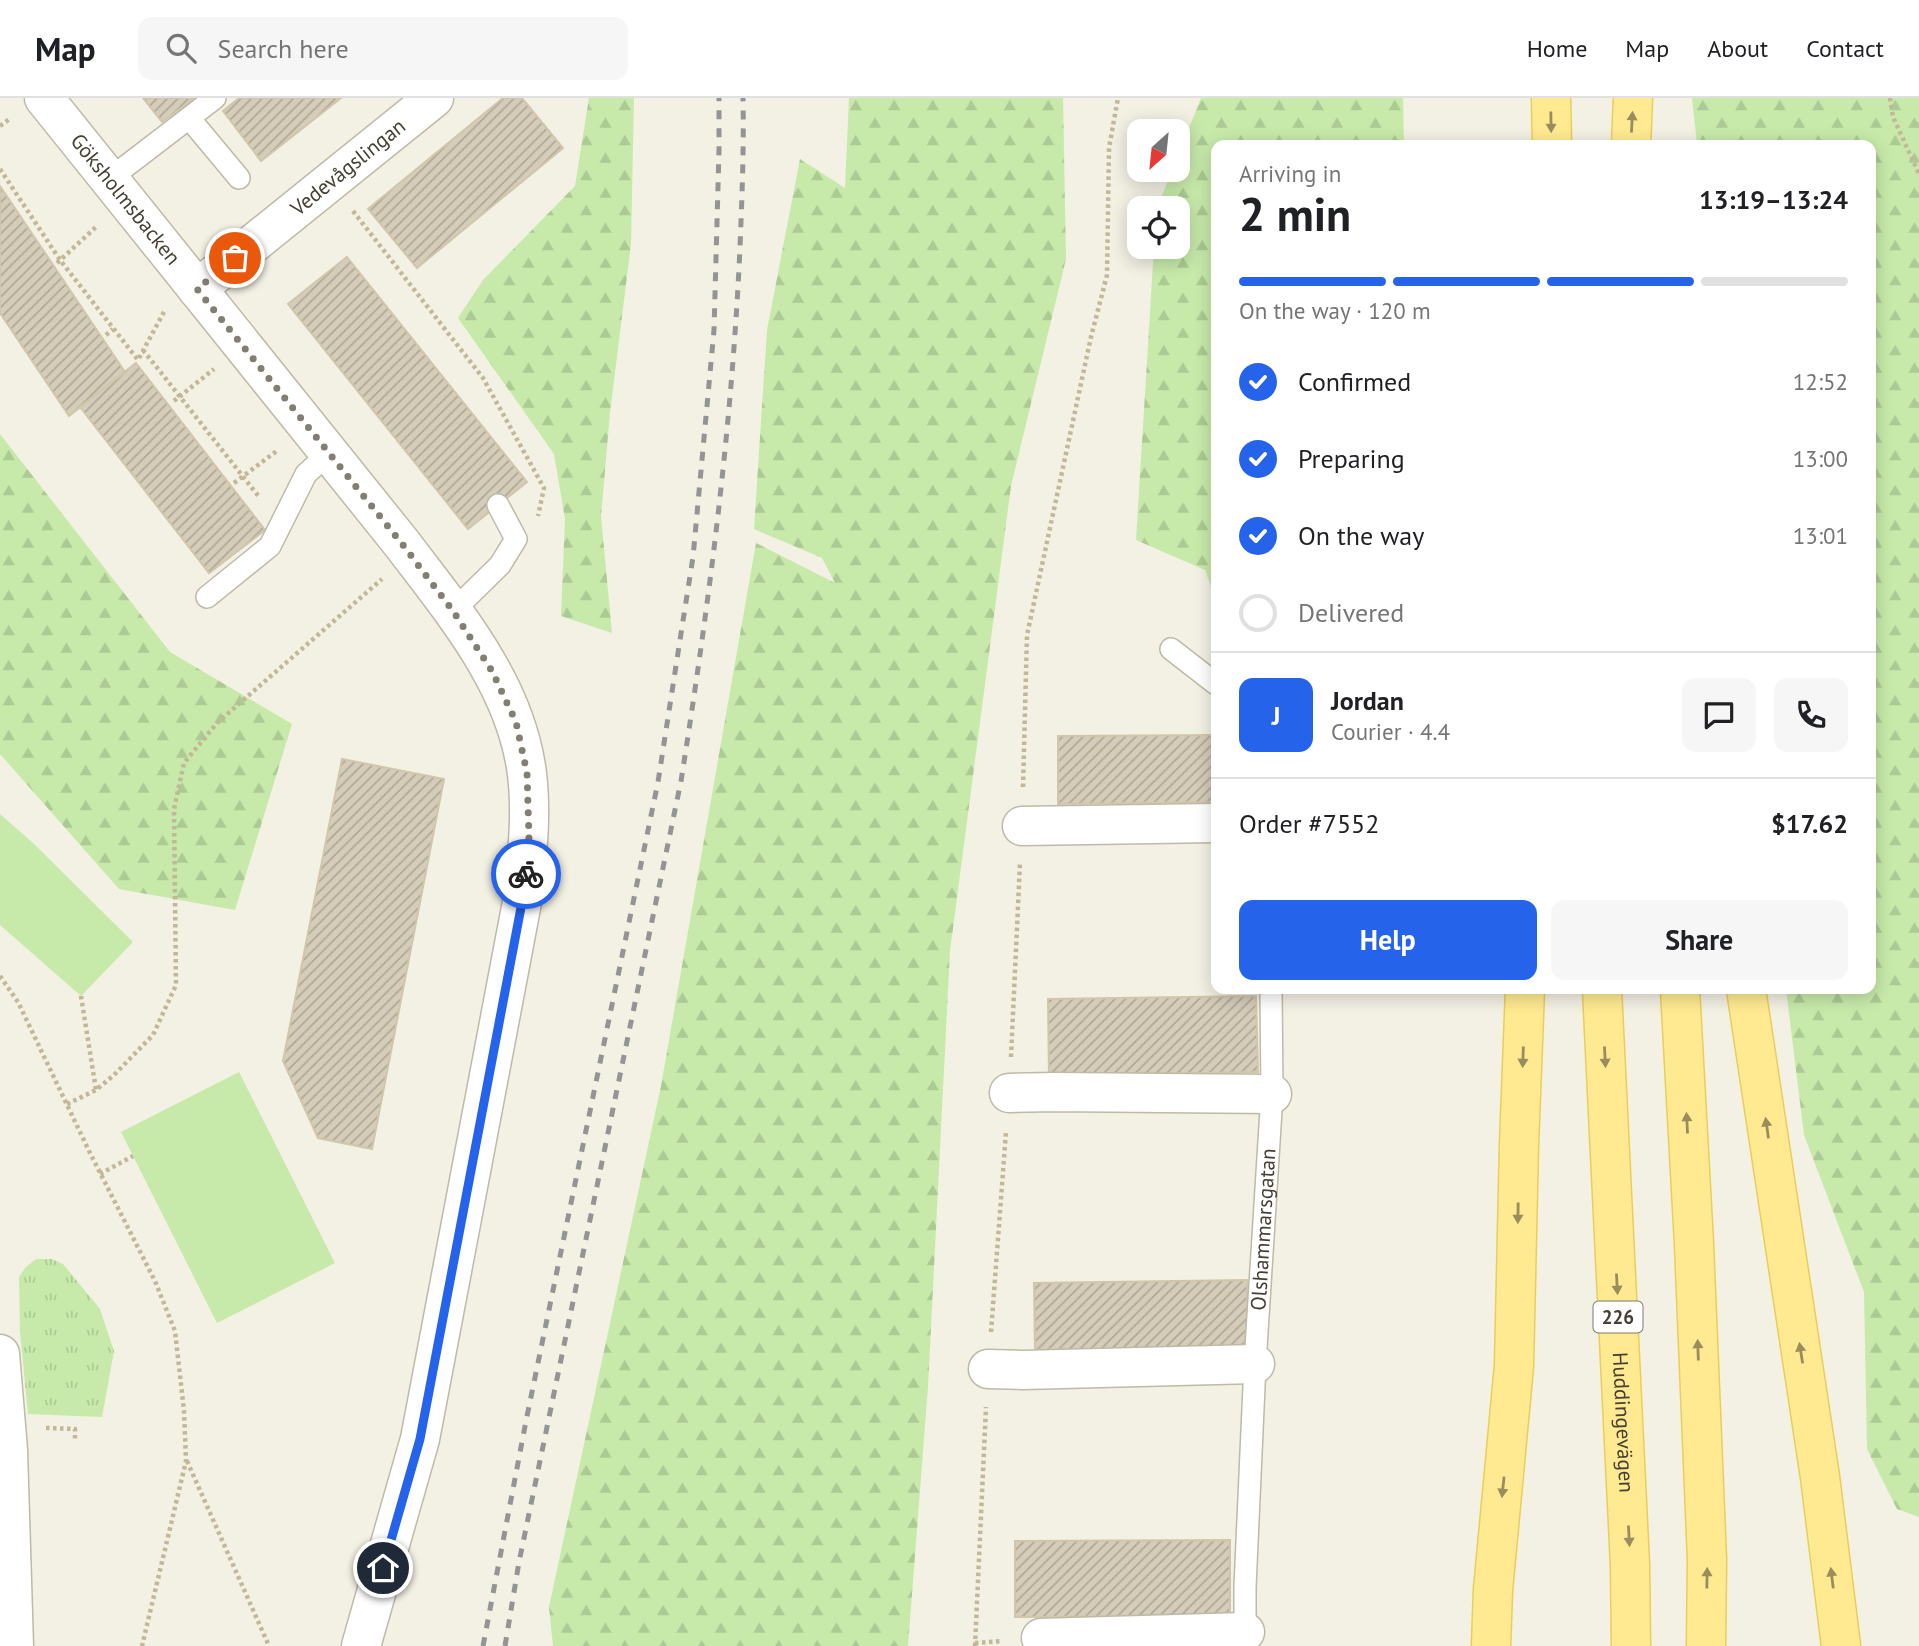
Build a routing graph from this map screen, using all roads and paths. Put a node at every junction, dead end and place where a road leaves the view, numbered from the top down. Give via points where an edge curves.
1 (44, 98) edge
2 (215, 98) edge
3 (434, 98) edge
4 (1118, 98) edge
5 (1551, 98) edge
6 (1633, 98) edge
7 (1890, 98) edge
8 (11, 117) dead end
9 (189, 118) junction
10 (0, 126) edge
11 (1552, 140) edge
12 (1632, 140) edge
13 (0, 169) edge
14 (1919, 174) edge
15 (239, 178) dead end
16 (108, 180) junction
17 (330, 182) junction
18 (100, 224) dead end
19 (58, 262) junction
20 (182, 297) junction
21 (113, 329) junction
22 (106, 335) dead end
23 (143, 350) junction
24 (218, 366) dead end
25 (180, 396) junction
26 (174, 401) dead end
27 (329, 453) junction
28 (267, 459) dead end
29 (243, 477) junction
30 (234, 484) dead end
31 (498, 505) dead end
32 (280, 523) junction
33 (536, 527) dead end
34 (388, 574) dead end
35 (207, 597) dead end
36 (453, 611) junction
37 (1171, 649) dead end
38 (1211, 680) edge
39 (1211, 823) edge
40 (1022, 826) junction
41 (0, 976) edge
42 (1271, 994) edge
43 (1525, 994) edge
44 (1602, 994) edge
45 (1680, 994) edge
46 (1747, 994) edge
47 (81, 996) dead end
48 (96, 1090) junction
49 (1009, 1093) junction
50 (1272, 1094) junction
51 (67, 1104) junction
52 (133, 1156) dead end
53 (100, 1174) junction
54 (0, 1354) edge
55 (1255, 1364) junction
56 (988, 1369) junction
57 (186, 1461) junction
58 (1041, 1638) dead end
59 (1245, 1639) edge
60 (14, 1646) edge
61 (142, 1646) edge
62 (269, 1646) edge
63 (361, 1646) edge
64 (975, 1646) edge
65 (1491, 1646) edge
66 (1632, 1646) edge
67 (1706, 1646) edge
68 (1841, 1646) edge

1 - 16 street, Göksholmsbacken
2 - 9 lane
3 - 17 street, Vedevågslingan
4 - 40 path via 1109,148 1107,275 1027,635
5 -> 11 main road
12 -> 6 main road
7 - 14 path via 1892,117
8 - 10 path
9 - 15 lane
9 - 16 lane
13 - 19 path
16 - 20 street, Göksholmsbacken
17 - 20 street, Vedevågslingan
17 - 33 path via 483,378 544,488
18 - 19 path
19 - 21 path
20 - 23 path
20 - 27 street, Göksholmsbacken
21 - 22 path
21 - 23 path via 138,360
23 - 25 path
24 - 25 path
25 - 26 path
25 - 29 path
27 - 32 lane via 306,474
27 - 36 street, Göksholmsbacken
28 - 29 path
29 - 30 path
29 - 32 path
31 - 36 lane via 516,539 500,565
32 - 35 lane via 270,546
34 - 48 path via 218,723 184,763 174,809 176,985 153,1035
36 - 63 street, Göksholmsbacken via 492,671 516,722 527,773 529,837 523,897 420,1439
37 - 38 lane
39 - 40 street
40 - 49 path
41 - 51 path via 18,1002
42 - 50 lane, Olshammarsgatan
43 -> 65 main road via 1514,1366
44 -> 66 main road, Huddingevägen / 226
67 -> 45 main road via 1706,1547
68 -> 46 main road
47 - 48 path
48 - 51 path
49 - 50 street
49 - 56 path
50 - 55 lane, Olshammarsgatan
51 - 53 path
52 - 53 path
53 - 57 path via 155,1281 175,1331
54 - 60 street
55 - 56 street
55 - 59 lane, Olshammarsgatan
56 - 64 path
57 - 61 path
57 - 62 path
58 - 59 street, Olshammarsgatan

